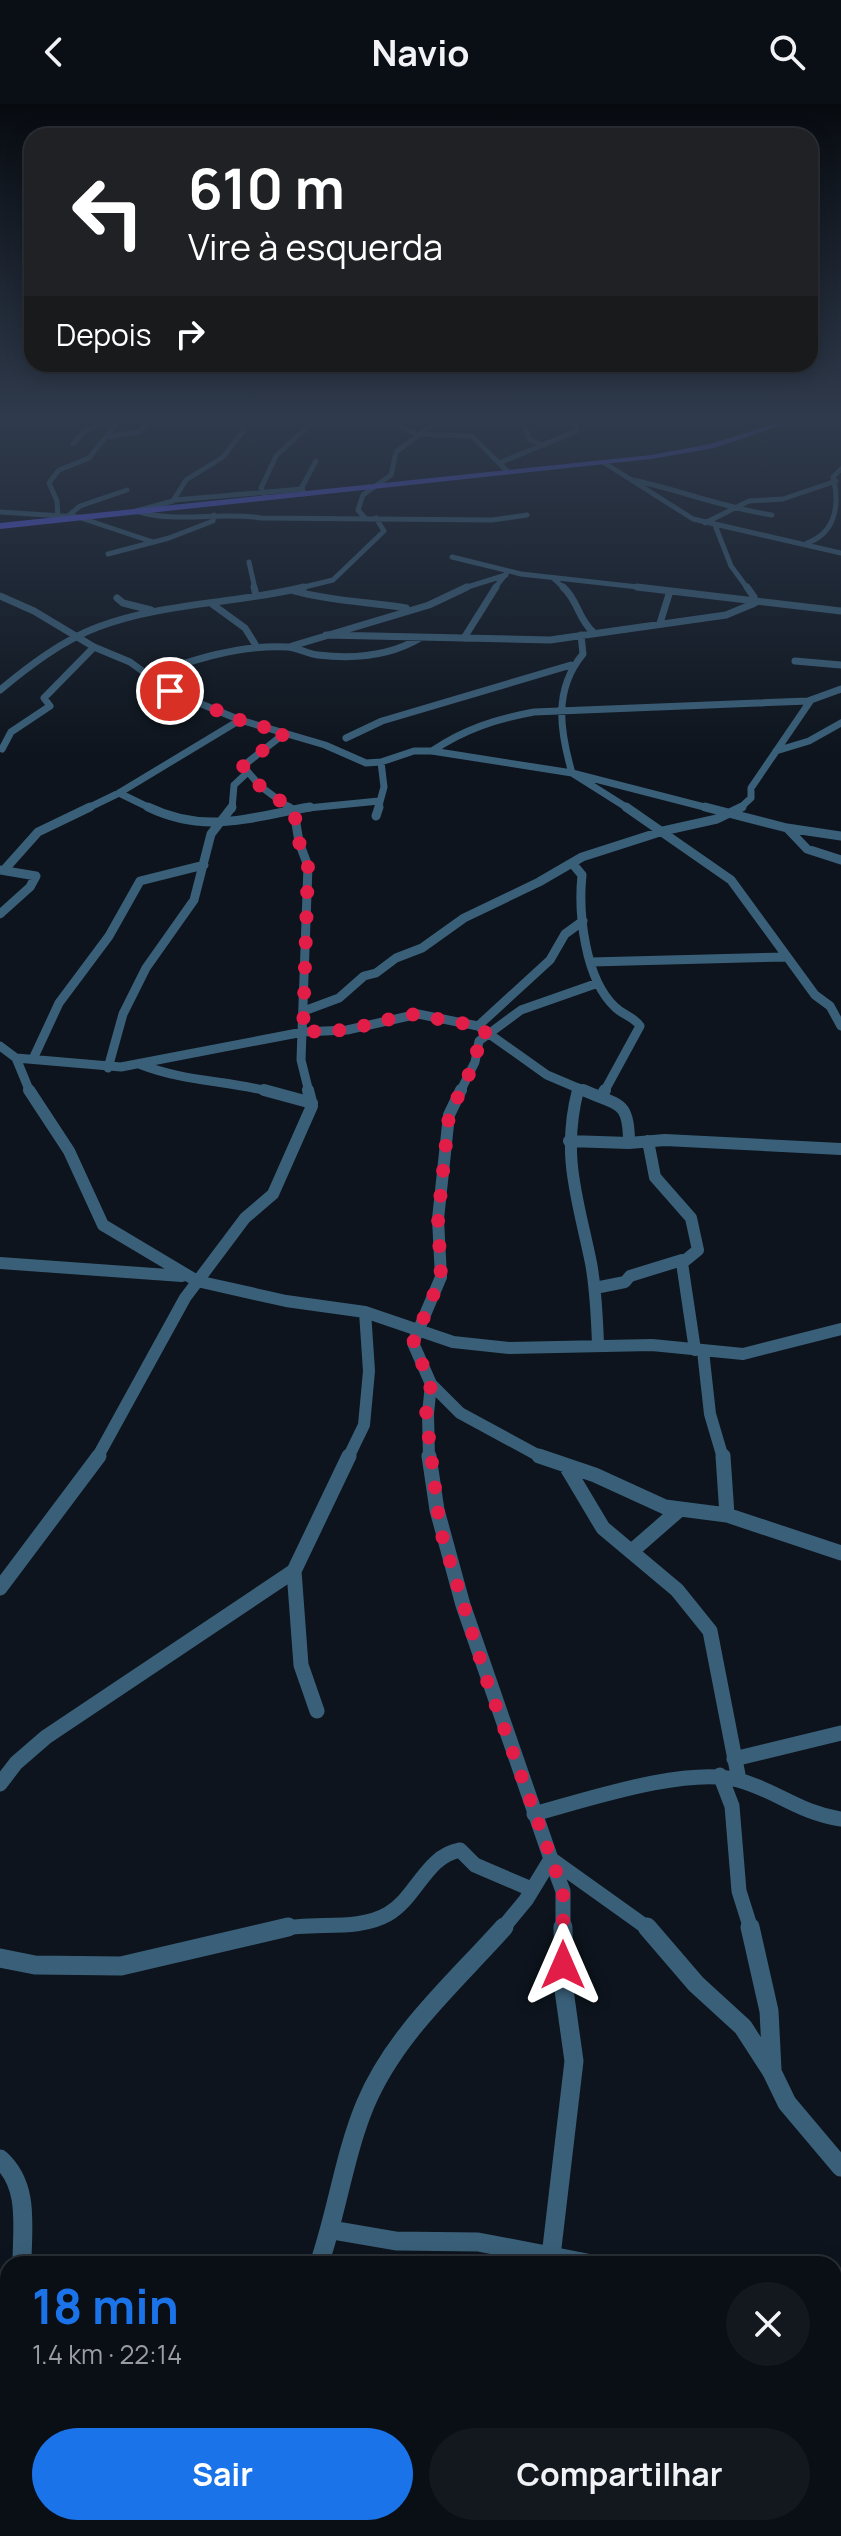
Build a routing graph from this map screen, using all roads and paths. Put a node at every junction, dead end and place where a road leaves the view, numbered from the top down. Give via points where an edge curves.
1 (121, 531) edge
2 (183, 531) edge
3 (383, 531) edge
4 (718, 531) edge
5 (744, 531) edge
6 (830, 531) edge
7 (153, 542) junction
8 (805, 545) junction
9 (841, 553) edge
10 (108, 554) dead end
11 (452, 557) dead end
12 (249, 562) dead end
13 (508, 573) junction
14 (553, 578) junction
15 (293, 590) junction
16 (670, 591) junction
17 (256, 595) junction
18 (0, 596) edge
19 (754, 597) junction
20 (117, 598) dead end
21 (212, 604) junction
22 (409, 609) junction
23 (161, 610) junction
24 (841, 611) edge
25 (660, 623) junction
26 (593, 632) junction
27 (326, 635) junction
28 (581, 635) junction
29 (77, 636) junction
30 (420, 638) junction
31 (464, 638) junction
32 (292, 646) junction
33 (94, 647) junction
34 (254, 648) junction
35 (795, 661) dead end
36 (571, 665) junction
37 (841, 665) edge
38 (149, 675) junction
39 (841, 689) edge
40 (0, 690) edge
41 (811, 700) junction
42 (561, 711) junction
43 (240, 720) junction
44 (841, 723) edge
45 (285, 733) junction
46 (346, 738) dead end
47 (2, 749) edge
48 (432, 751) junction
49 (776, 751) junction
50 (381, 762) junction
51 (248, 772) junction
52 (572, 773) junction
53 (119, 793) junction
54 (379, 801) junction
55 (294, 811) junction
56 (728, 813) junction
57 (376, 816) dead end
58 (221, 823) junction
59 (787, 828) junction
60 (663, 831) junction
61 (841, 836) edge
62 (841, 860) edge
63 (572, 863) junction
64 (204, 865) junction
65 (3, 869) edge
66 (1, 911) edge
67 (583, 921) junction
68 (786, 957) junction
69 (591, 962) junction
70 (598, 983) junction
71 (304, 1011) junction
72 (478, 1026) junction
73 (841, 1026) edge
74 (303, 1032) junction
75 (488, 1035) junction
76 (0, 1046) edge
77 (16, 1058) junction
78 (33, 1059) junction
79 (139, 1064) junction
80 (108, 1068) junction
81 (579, 1088) junction
82 (601, 1097) junction
83 (312, 1103) junction
84 (569, 1141) junction
85 (648, 1141) junction
86 (629, 1143) junction
87 (841, 1149) edge
88 (682, 1260) junction
89 (0, 1263) edge
90 (191, 1279) junction
91 (595, 1288) junction
92 (365, 1312) junction
93 (841, 1329) edge
94 (417, 1331) junction
95 (598, 1344) junction
96 (699, 1350) junction
97 (431, 1384) junction
98 (566, 1466) junction
99 (679, 1510) junction
100 (727, 1515) junction
101 (632, 1551) junction
102 (841, 1553) edge
103 (294, 1571) junction
104 (0, 1588) edge
105 (317, 1711) dead end
106 (841, 1733) edge
107 (734, 1759) junction
108 (720, 1775) junction
109 (739, 1780) junction
110 (0, 1784) edge
111 (534, 1814) junction
112 (841, 1819) edge
113 (551, 1859) junction
114 (531, 1889) junction
115 (0, 1958) edge
116 (772, 2072) junction
117 (0, 2159) edge
118 (841, 2167) edge
119 (332, 2230) junction
120 (22, 2256) edge
121 (322, 2256) edge
122 (551, 2256) joint

1 - 7 street
2 - 7 street
3 - 15 street via 336,578
4 - 19 street via 731,566
5 - 8 street
6 - 8 street
7 - 10 street
8 - 9 street
11 - 13 street
12 - 17 street
13 - 14 street
13 - 22 street
13 - 31 street via 494,586
14 - 16 street
14 - 26 street via 572,595 581,621
15 - 17 street
15 - 22 street
16 - 19 street
16 - 25 street
17 - 21 street
18 - 29 street
19 - 24 street
19 - 25 street via 755,603 726,615
20 - 23 street
21 - 23 street
21 - 34 street via 245,628
22 - 27 street
23 - 29 street
25 - 26 street
26 - 28 street
27 - 30 street
27 - 32 street
28 - 31 street via 550,640
28 - 36 street via 583,654
29 - 33 street
29 - 40 street
30 - 31 street
30 - 32 street via 401,649 369,654 319,655
32 - 34 street
33 - 38 street
33 - 47 street via 44,698 50,706 11,732
34 - 38 street via 191,659
35 - 37 street
36 - 42 street via 562,683
36 - 46 street via 382,721
38 - 43 street via 170,691
39 - 41 street
41 - 42 street
41 - 49 street
42 - 48 street via 485,721
42 - 52 street via 561,737
43 - 45 street
43 - 53 street
44 - 49 street
45 - 50 street via 362,762
45 - 51 street via 243,764
48 - 50 street
48 - 52 street
49 - 56 street via 751,788 751,798
50 - 54 street via 384,787
51 - 55 street
51 - 58 street via 232,789 232,811
52 - 56 street
52 - 60 street
53 - 58 street via 175,818
53 - 65 street via 38,832
54 - 55 street
54 - 57 street
55 - 58 street
55 - 71 street via 309,879
56 - 59 street
56 - 60 street
58 - 64 street via 211,834
59 - 61 street
59 - 62 street via 807,849
60 - 63 street
60 - 68 street via 731,880
63 - 67 street via 582,875
63 - 71 street via 464,918 422,948 364,976 339,998
64 - 78 street via 140,881 116,925 59,1003
64 - 80 street via 194,900 128,1003
65 - 66 street via 36,876 31,888
67 - 69 street
67 - 72 street via 565,934 550,960
68 - 69 street
68 - 73 street
69 - 70 street
70 - 75 street via 521,1010
70 - 82 street via 615,1007 640,1026
71 - 74 street
72 - 74 street via 410,1014 347,1030
72 - 75 street
74 - 79 street
74 - 83 street via 301,1060
75 - 81 street via 547,1075
75 - 94 street via 479,1041 475,1062 449,1115 438,1219 441,1277
76 - 77 street
77 - 78 street
77 - 90 street via 33,1100 69,1151 103,1225
78 - 80 street
79 - 80 street
79 - 83 street via 172,1077 243,1085
81 - 82 street
81 - 84 street via 570,1114
82 - 86 street via 627,1113
83 - 90 street via 273,1194
84 - 86 street
84 - 91 street via 571,1190
85 - 86 street
85 - 87 street
85 - 88 street via 655,1177 691,1218 698,1250
88 - 91 street
88 - 96 street
89 - 90 street
90 - 92 street
90 - 104 street via 101,1453
91 - 95 street
92 - 94 street
92 - 103 street via 369,1371 364,1425
93 - 96 street via 752,1353
94 - 95 street via 463,1344 509,1348
94 - 97 street via 414,1348
95 - 96 street
96 - 100 street via 723,1454
97 - 98 street via 477,1424
97 - 111 street via 426,1414 440,1529
98 - 99 street
98 - 101 street via 603,1528
99 - 100 street
99 - 101 street
100 - 102 street
101 - 107 street via 677,1590 710,1631
103 - 105 street via 301,1665
103 - 110 street via 46,1737
106 - 107 street
107 - 109 street
108 - 109 street
108 - 111 street via 624,1790
108 - 116 street via 732,1806 739,1891 769,2011
109 - 112 street via 797,1809
111 - 113 street
113 - 114 street
113 - 116 street via 648,1928 696,1984 743,2027
113 - 122 street via 563,1891 564,1990 574,2061
114 - 115 street via 475,1865 453,1849 392,1912 372,1922 289,1927 121,1966 35,1965
114 - 119 street via 376,2081 355,2128
116 - 118 street via 787,2103
117 - 120 street via 14,2171 21,2192
119 - 121 street
119 - 122 street via 396,2241 478,2242

